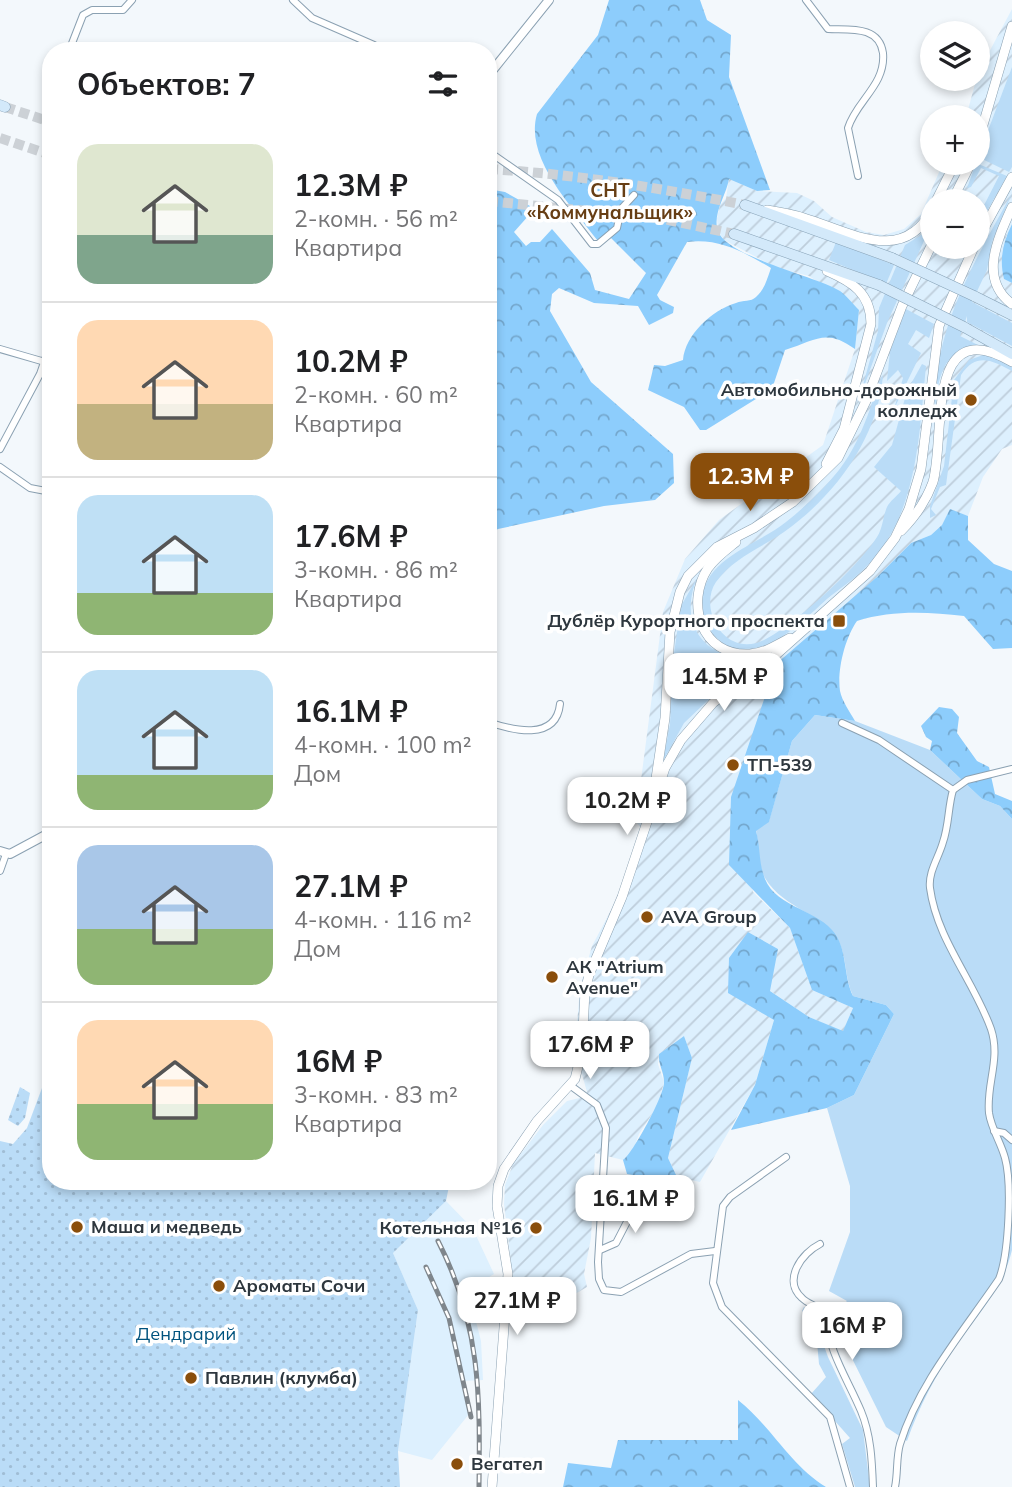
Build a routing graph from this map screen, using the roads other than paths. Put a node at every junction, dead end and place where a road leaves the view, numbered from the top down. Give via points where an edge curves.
1 (132, 0) edge
2 (293, 0) edge
3 (549, 0) edge
4 (806, 0) edge
5 (1012, 26) edge
6 (72, 42) edge
7 (367, 42) edge
8 (1012, 43) edge
9 (1003, 54) junction
10 (497, 65) edge
11 (990, 105) edge
12 (497, 157) edge
13 (858, 176) dead end
14 (1012, 177) edge
15 (634, 195) dead end
16 (745, 205) joint
17 (1012, 207) edge
18 (990, 217) edge
19 (920, 227) edge
20 (734, 234) joint
21 (925, 259) edge
22 (969, 259) edge
23 (1012, 304) edge
24 (1012, 315) edge
25 (0, 349) edge
26 (1012, 354) edge
27 (42, 361) edge
28 (1012, 362) edge
29 (42, 368) edge
30 (0, 449) edge
31 (0, 467) edge
32 (809, 488) junction
33 (42, 490) edge
34 (754, 528) junction
35 (895, 538) junction
36 (804, 631) junction
37 (560, 704) dead end
38 (842, 723) dead end
39 (497, 725) edge
40 (1012, 769) edge
41 (953, 790) junction
42 (652, 804) junction
43 (42, 836) edge
44 (3, 852) edge
45 (0, 871) edge
46 (571, 1086) junction
47 (994, 1130) junction
48 (1012, 1140) edge
49 (786, 1157) dead end
50 (668, 1213) dead end
51 (820, 1244) dead end
52 (600, 1250) junction
53 (715, 1251) junction
54 (492, 1487) edge
55 (850, 1487) edge
56 (873, 1487) edge
57 (895, 1487) edge

1 - 6 street via 122,10 92,10 83,15
2 - 7 street via 312,18
3 - 10 street
4 - 13 street via 826,28 864,31 882,48 881,75 848,128
5 - 9 main road
8 - 9 main road
9 - 11 main road
12 - 15 street via 558,200 592,244 617,228 621,209
14 - 18 main road
16 - 19 main road via 884,242 907,236
16 - 24 main road, bridge via 892,258
17 - 23 main road via 997,242 993,270 1000,292
20 - 26 main road, bridge via 879,285
20 - 32 main road via 853,284 869,306 871,324 844,429
21 - 32 main road via 847,443
22 - 35 main road via 939,326 920,469
25 - 27 street
28 - 35 main road via 986,349 952,362 944,381 933,481 919,512
29 - 30 street
31 - 33 street via 23,485
32 - 34 main road
34 - 36 main road via 708,569 697,601 701,626 719,647 740,654 764,652
34 - 42 main road via 717,547 688,576 680,592 670,632 665,718
35 - 36 main road via 870,571
36 - 42 main road via 699,718 665,768
37 - 39 street via 559,715 543,728 520,731
38 - 41 street via 879,740
40 - 41 street via 967,780
41 - 47 street via 930,890 951,951 978,997 991,1031 996,1054 989,1116
42 - 46 main road via 587,984 582,1050
43 - 44 street
44 - 45 street
46 - 52 street via 597,1105 606,1128
46 - 54 main road via 513,1154 498,1186 498,1223 508,1274
47 - 48 street
47 - 57 street via 1007,1161 1005,1265 911,1415 899,1448
49 - 53 street via 726,1201
50 - 52 street via 661,1216 637,1210 616,1244
51 - 56 street via 800,1258 797,1291 825,1314 830,1349 862,1412
52 - 53 street via 599,1279 604,1290 614,1293 691,1254
53 - 55 street via 713,1283 718,1300 830,1417

